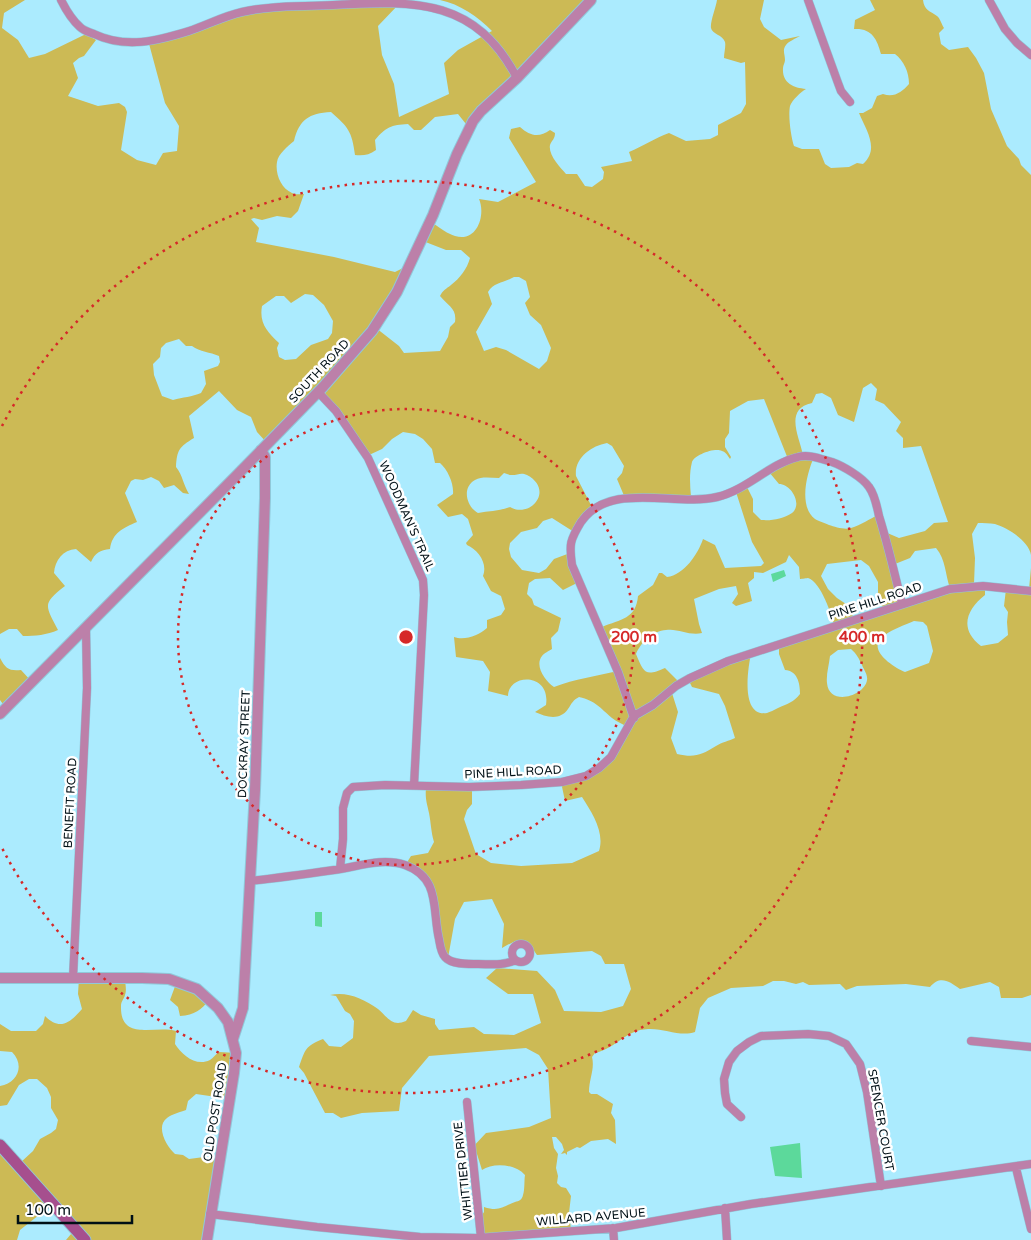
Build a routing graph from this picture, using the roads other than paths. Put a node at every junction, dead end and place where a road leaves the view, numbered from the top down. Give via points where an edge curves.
1 (61, 0) edge
2 (591, 0) edge
3 (808, 0) edge
4 (989, 0) edge
5 (345, 2) edge
6 (1031, 54) edge
7 (517, 78) junction
8 (850, 102) dead end
9 (318, 392) junction
10 (261, 450) junction
11 (1031, 591) edge
12 (902, 604) junction
13 (86, 629) junction
14 (0, 714) edge
15 (634, 718) junction
16 (414, 786) junction
17 (340, 869) junction
18 (250, 881) junction
19 (515, 960) dead end
20 (0, 978) edge
21 (73, 978) junction
22 (233, 1039) junction
23 (971, 1041) dead end
24 (1031, 1047) edge
25 (467, 1102) dead end
26 (741, 1117) dead end
27 (0, 1145) edge
28 (1031, 1164) edge
29 (1016, 1168) junction
30 (881, 1186) junction
31 (725, 1208) junction
32 (210, 1214) junction
33 (613, 1228) junction
34 (1031, 1229) edge
35 (481, 1238) junction
36 (85, 1240) edge
37 (207, 1240) edge
38 (614, 1240) edge
39 (727, 1240) edge

1 - 5 street via 82,29 102,38 127,43 150,42 243,12
2 - 7 street, SOUTH ROAD
3 - 8 street via 838,83
4 - 6 street via 1005,29
5 - 7 street via 410,1 449,5 481,24 494,36
7 - 9 street, SOUTH ROAD via 473,121 397,292 372,331
9 - 10 street, SOUTH ROAD
9 - 16 street, WOODMAN'S TRAIL via 368,458 423,580
10 - 13 street, SOUTH ROAD
10 - 18 street, DOCKRAY STREET via 265,456 264,552
11 - 12 street, PINE HILL ROAD via 983,586 950,589
12 - 15 street, PINE HILL ROAD via 708,669 676,686
12 - 15 street via 869,487 835,464 818,458 800,456 714,498 628,498 605,502 592,509 583,520 569,546 572,565
13 - 14 street, SOUTH ROAD
13 - 21 street, BENEFIT ROAD via 87,688
15 - 16 street, PINE HILL ROAD via 611,757 586,776 562,782 522,785
16 - 17 street, PINE HILL ROAD via 362,786 353,787 347,793 343,808
17 - 18 street
17 - 19 street via 374,862 407,866 424,877 432,890 437,932 445,958 470,964 509,964
18 - 22 street, DOCKRAY STREET via 244,1008
20 - 21 street, OLD POST ROAD
21 - 22 street, OLD POST ROAD via 169,979 191,986 218,1008 228,1022
22 - 32 street, OLD POST ROAD via 236,1053 234,1074
23 - 24 street
25 - 35 street, WHITTIER DRIVE
26 - 30 street, SPENCER COURT via 727,1104 724,1079 729,1062 749,1042 761,1036 808,1034 829,1036 846,1044 860,1064 867,1092
27 - 36 main road
28 - 29 street, WILLARD AVENUE
29 - 30 street, WILLARD AVENUE
29 - 34 street
30 - 31 street, WILLARD AVENUE
31 - 33 street, WILLARD AVENUE
31 - 39 street
32 - 35 street, WILLARD AVENUE via 420,1237
32 - 37 street, OLD POST ROAD
33 - 35 street, WILLARD AVENUE
33 - 38 street

